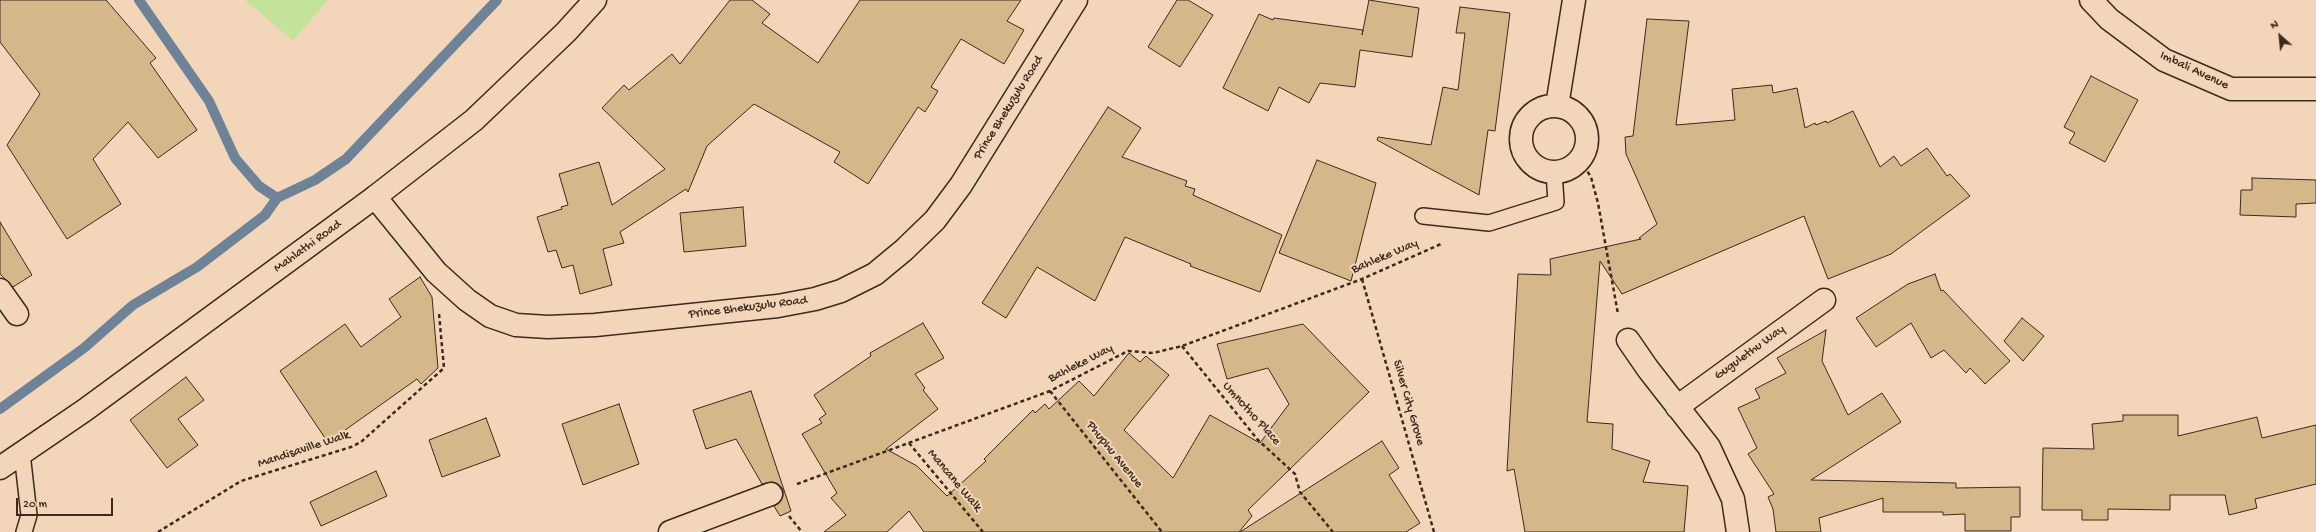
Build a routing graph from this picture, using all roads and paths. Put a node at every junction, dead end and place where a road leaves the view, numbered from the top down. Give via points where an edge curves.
1 (594, 0) edge
2 (1076, 0) edge
3 (1574, 0) edge
4 (2091, 0) edge
5 (2316, 88) edge
6 (1556, 106) junction
7 (1580, 160) junction
8 (1554, 172) junction
9 (375, 198) junction
10 (1423, 216) dead end
11 (1447, 242) dead end
12 (436, 272) junction
13 (1362, 279) junction
14 (0, 290) edge
15 (1824, 300) dead end
16 (16, 314) dead end
17 (1628, 340) joint
18 (1182, 346) junction
19 (1050, 391) junction
20 (1677, 406) junction
21 (909, 443) junction
22 (22, 453) junction
23 (0, 468) edge
24 (771, 494) joint
25 (24, 532) edge
26 (158, 532) edge
27 (670, 532) edge
28 (983, 532) edge
29 (1162, 532) edge
30 (1333, 532) edge
31 (1434, 532) edge
32 (1738, 532) edge

1 - 9 street, Mahlathi Road via 566,32 474,120
2 - 12 street, Prince Bhekuzulu Road via 961,185 935,220 875,274 841,291 778,306 548,328 516,325 490,316 466,300
3 - 6 street
4 - 5 street, Imbali Avenue via 2109,19 2164,60 2231,90
6 - 7 street via 1571,110 1581,120 1587,133 1586,147
6 - 8 street via 1542,108 1529,116 1522,130 1521,145 1527,159 1539,168
7 - 8 street via 1568,169
7 - 17 path via 1591,177 1618,315
8 - 10 lane via 1556,202 1489,223
9 - 12 street, Prince Bhekuzulu Road
9 - 22 street, Mahlathi Road via 85,410
11 - 13 path, Bahleke Way
12 - 26 path, Mandisaville Walk via 444,368 361,442 241,481
13 - 18 path, Bahleke Way
13 - 31 path, Silver City Grove
14 - 16 street
15 - 20 street, Gugulethu Way
17 - 20 street
18 - 19 path, Bahleke Way via 1153,353 1128,351
18 - 30 path, Umnotho Place via 1258,440 1295,474 1300,492
19 - 21 path, Bahleke Way
19 - 29 path, Phuphu Avenue
20 - 32 street via 1709,447 1724,475 1733,499
21 - 24 path, Bahleke Way
21 - 28 path, Mancane Walk
22 - 23 street, Mahlathi Road
22 - 25 lane via 29,515
24 - 27 street

